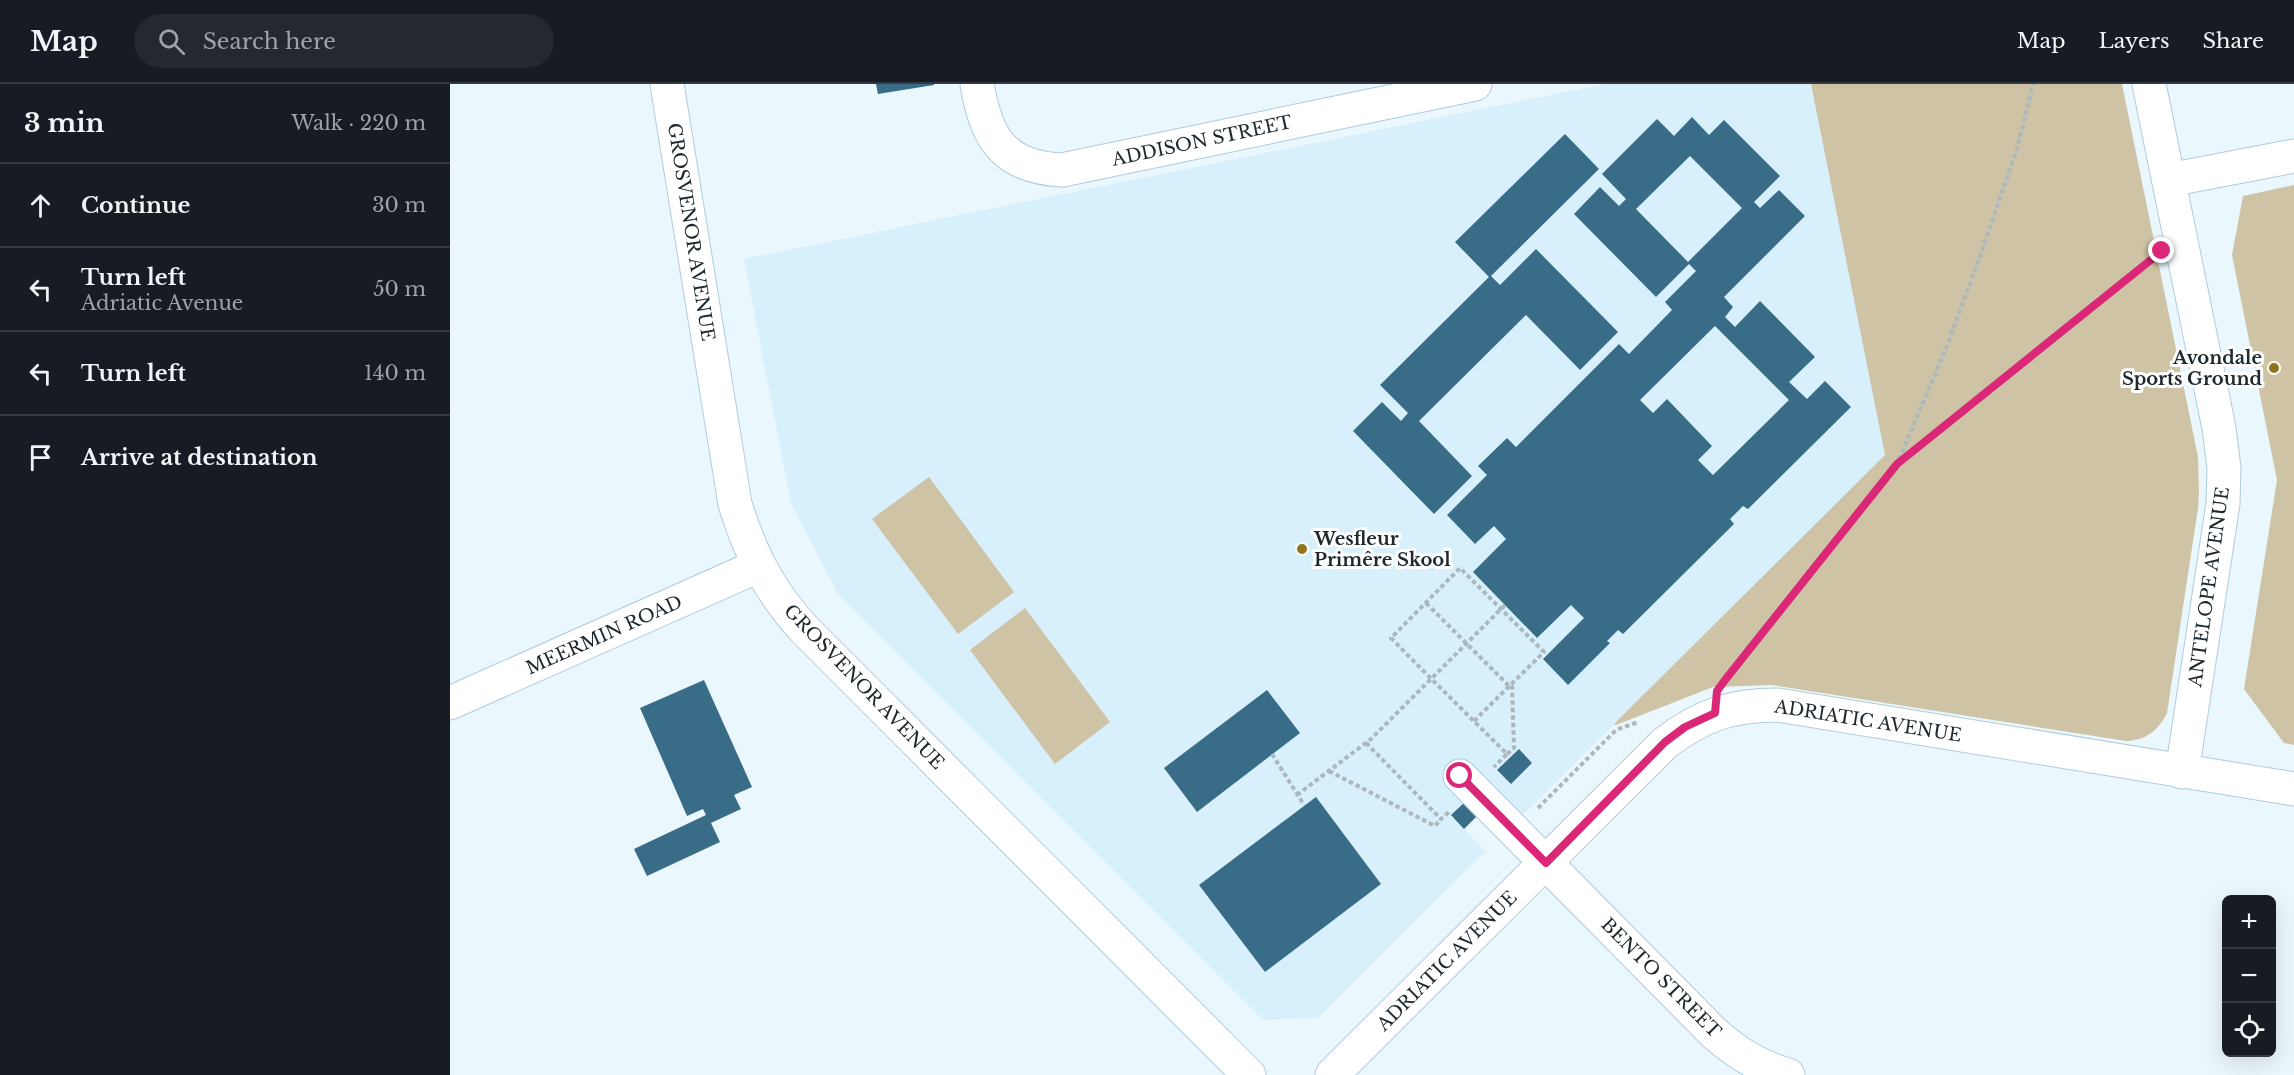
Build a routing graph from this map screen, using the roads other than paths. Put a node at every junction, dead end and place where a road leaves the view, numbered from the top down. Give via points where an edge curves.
1 (667, 84) edge
2 (977, 84) edge
3 (1475, 84) edge
4 (2149, 84) edge
5 (2294, 156) edge
6 (2169, 180) junction
7 (758, 566) junction
8 (450, 703) edge
9 (2182, 772) junction
10 (1466, 782) road end
11 (2294, 789) edge
12 (1546, 863) junction
13 (1249, 1075) edge
14 (1332, 1075) edge
15 (1788, 1075) edge

1 - 7 street, GROSVENOR AVENUE via 735,504
2 - 3 street, ADDISON STREET via 982,113 998,144 1027,164 1062,170
4 - 6 street, ANTELOPE AVENUE
5 - 6 street
6 - 9 street, ANTELOPE AVENUE via 2219,428 2224,486
7 - 8 street, MEERMIN ROAD
7 - 13 street, GROSVENOR AVENUE via 805,630
9 - 11 street, ADRIATIC AVENUE
9 - 12 street, ADRIATIC AVENUE via 1778,705 1735,707 1685,727 1665,742
10 - 12 street, BENTO STREET
12 - 14 street, ADRIATIC AVENUE
12 - 15 street, BENTO STREET via 1730,1047 1767,1069

